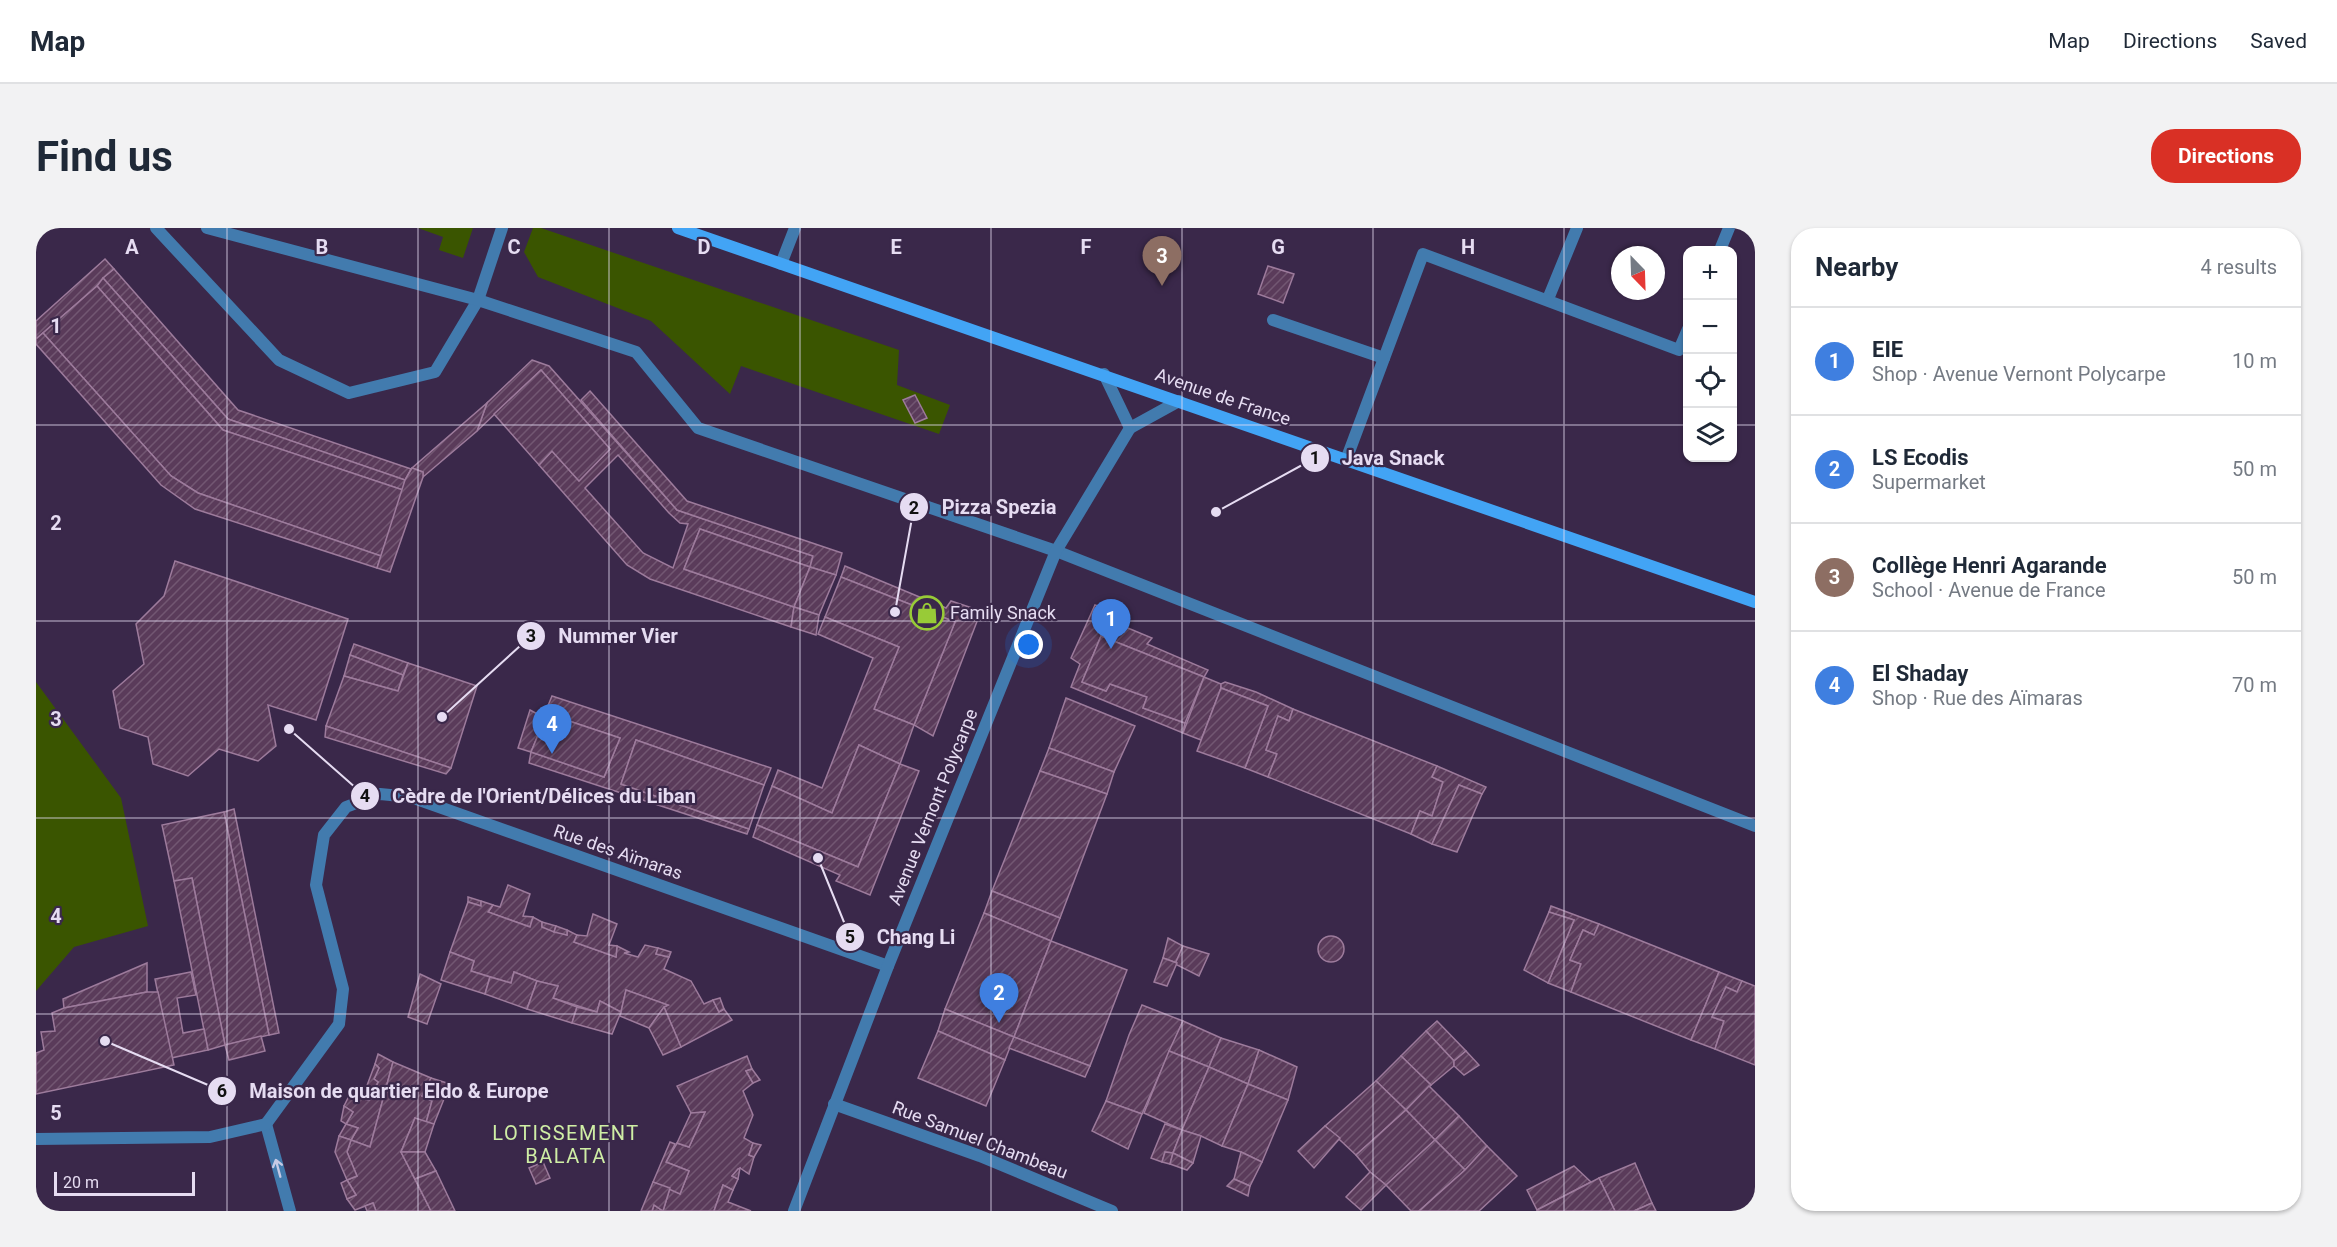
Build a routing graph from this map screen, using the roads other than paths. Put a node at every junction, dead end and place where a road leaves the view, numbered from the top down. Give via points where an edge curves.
1 (156, 228) edge
2 (207, 228) edge
3 (502, 228) edge
4 (678, 228) edge
5 (795, 228) edge
6 (1577, 228) edge
7 (1729, 228) edge
8 (1722, 246) edge
9 (781, 264) junction
10 (1548, 299) junction
11 (478, 300) junction
12 (1273, 320) dead end
13 (1683, 341) edge
14 (1384, 358) junction
15 (1104, 374) junction
16 (1179, 401) junction
17 (1130, 428) junction
18 (1346, 460) junction
19 (1056, 551) junction
20 (1755, 602) edge
21 (1755, 826) edge
22 (888, 966) junction
23 (834, 1104) junction
24 (266, 1124) junction
25 (36, 1139) edge
26 (290, 1211) edge
27 (794, 1211) edge
28 (1112, 1211) edge

1 - 11 street via 279,360 349,393 435,372
2 - 11 street
3 - 11 street
4 - 9 main road, Avenue de France
5 - 9 street
6 - 10 street
7 - 8 street
9 - 15 main road, Avenue de France
10 - 13 street via 1679,350
10 - 14 street via 1423,254
11 - 19 street via 636,352 698,428
12 - 14 street
14 - 18 street
15 - 16 main road, Avenue de France
15 - 17 street
16 - 17 street
16 - 18 main road, Avenue de France
17 - 19 street, Avenue Vernont Polycarpe
18 - 20 main road, Avenue de France
19 - 21 street
19 - 22 street, Avenue Vernont Polycarpe
22 - 23 street, Avenue Vernont Polycarpe
22 - 24 street, Rue des Aïmaras via 411,797 380,794 345,807 324,835 316,885 343,989 339,1024
23 - 27 street, Avenue Vernont Polycarpe
23 - 28 street, Rue Samuel Chambeau via 980,1156
24 - 25 street via 210,1137
26 -> 24 street

